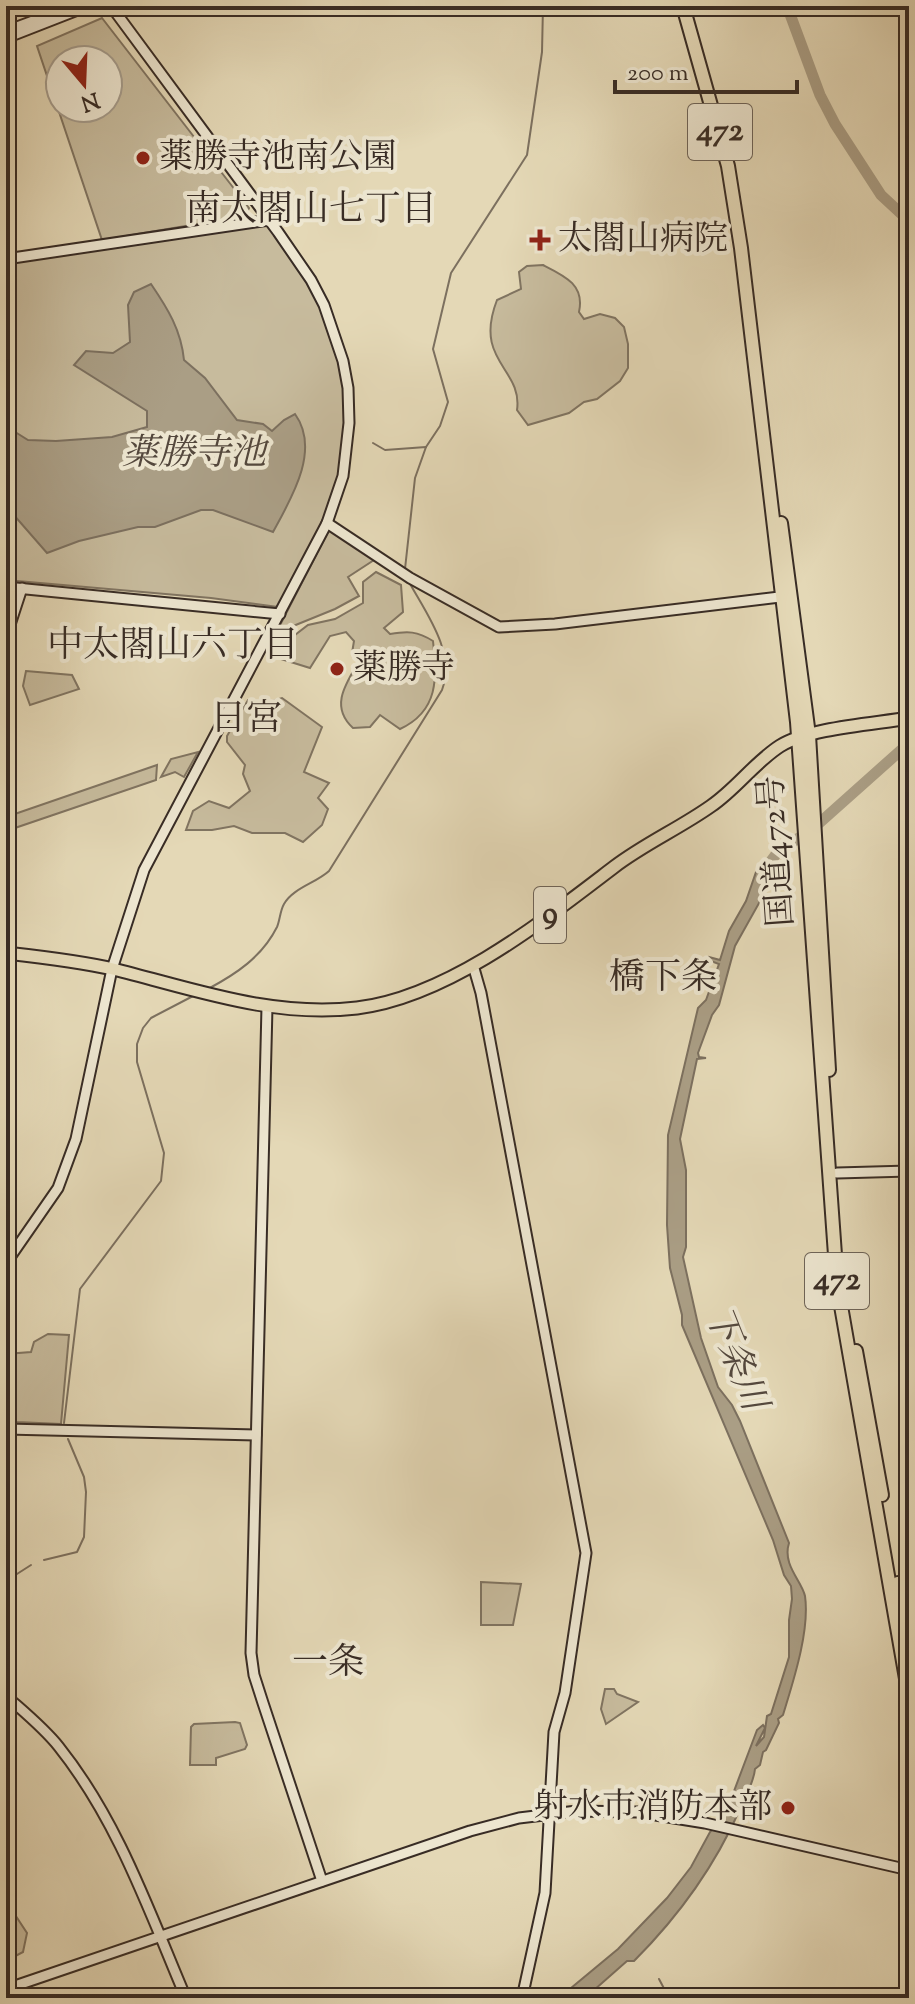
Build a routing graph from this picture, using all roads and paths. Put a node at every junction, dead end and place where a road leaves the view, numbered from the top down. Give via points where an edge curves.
1 (74, 6) edge
2 (88, 6) edge
3 (111, 6) edge
4 (683, 6) edge
5 (689, 6) edge
6 (6, 31) edge
7 (6, 38) edge
8 (269, 220) junction
9 (6, 259) edge
10 (327, 523) junction
11 (6, 587) edge
12 (22, 588) junction
13 (786, 596) junction
14 (280, 614) junction
15 (6, 637) edge
16 (909, 718) edge
17 (803, 736) junction
18 (812, 857) junction
19 (6, 953) edge
20 (473, 965) junction
21 (112, 969) junction
22 (267, 1007) junction
23 (909, 1171) edge
24 (837, 1173) junction
25 (6, 1263) edge
26 (6, 1429) edge
27 (256, 1435) junction
28 (909, 1643) edge
29 (6, 1696) edge
30 (909, 1696) edge
31 (549, 1814) junction
32 (909, 1870) edge
33 (322, 1881) junction
34 (160, 1938) junction
35 (6, 1989) edge
36 (186, 1998) edge
37 (522, 1998) edge

1 - 6 street
2 - 7 street
3 - 8 street
4 - 13 highway, 国道472号 / 472 via 733,191
5 - 13 highway, 国道472号 / 472 via 726,125 741,196
8 - 9 street
8 - 10 street via 319,295 343,361 347,445
10 - 13 street via 410,578 499,627
10 - 14 street
11 - 12 street
12 - 14 street
12 - 15 street
13 - 17 highway, 国道472号 / 472
14 - 21 street via 144,870
16 - 17 main road, 9
17 - 18 highway, 国道472号 / 472
17 - 20 main road, 9 via 778,747 712,806
18 - 24 highway, 国道472号 / 472
18 - 30 highway, 国道472号 / 472 via 837,1283
19 - 21 main road, 9
20 - 22 main road, 9 via 361,1007
20 - 31 street via 586,1553 554,1732
21 - 22 main road, 9
21 - 25 street via 68,1164 52,1198
22 - 27 street
23 - 24 street
24 - 28 highway, 国道472号 / 472 via 845,1283
26 - 27 street
27 - 33 street via 254,1675
29 - 34 street via 57,1745 93,1794 122,1846
31 - 32 street via 637,1812
31 - 33 street via 470,1831
31 - 37 street via 545,1893
33 - 34 street
34 - 35 street
34 - 36 street

